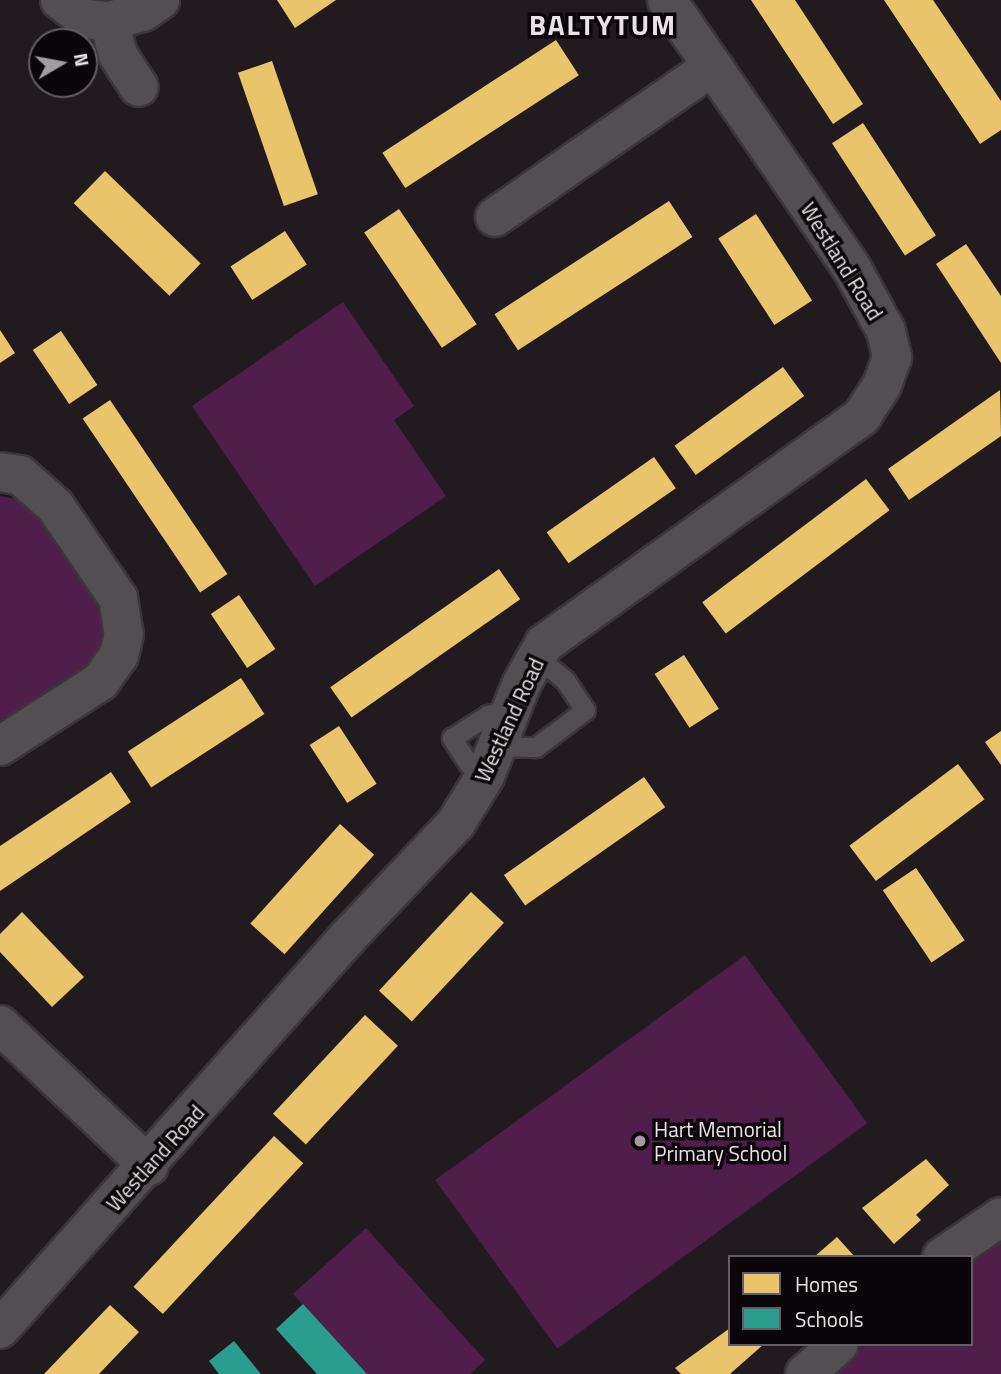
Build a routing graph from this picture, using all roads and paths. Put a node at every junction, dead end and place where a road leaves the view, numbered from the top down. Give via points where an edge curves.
1 (60, 0) edge
2 (160, 0) edge
3 (667, 0) edge
4 (109, 21) junction
5 (712, 67) junction
6 (139, 87) dead end
7 (495, 217) dead end
8 (0, 472) edge
9 (537, 657) junction
10 (0, 746) edge
11 (491, 761) junction
12 (0, 1025) edge
13 (149, 1166) junction
14 (1001, 1217) edge
15 (945, 1255) edge
16 (0, 1329) edge
17 (837, 1346) edge
18 (805, 1374) edge

1 - 4 street via 85,19
2 - 4 street via 143,12
3 - 5 street, Westland Road
4 - 6 street via 118,55
5 - 7 street
5 - 9 street, Westland Road via 851,267 886,331 892,357 882,385 862,416 555,635
8 - 10 street via 20,475 55,506 118,598 124,634 119,654 101,681
9 - 11 street, Westland Road
9 - 11 lane via 565,680 585,710 536,747
11 - 13 street, Westland Road via 456,823 347,938
12 - 13 street
13 - 16 street, Westland Road
14 - 15 street
17 - 18 street

